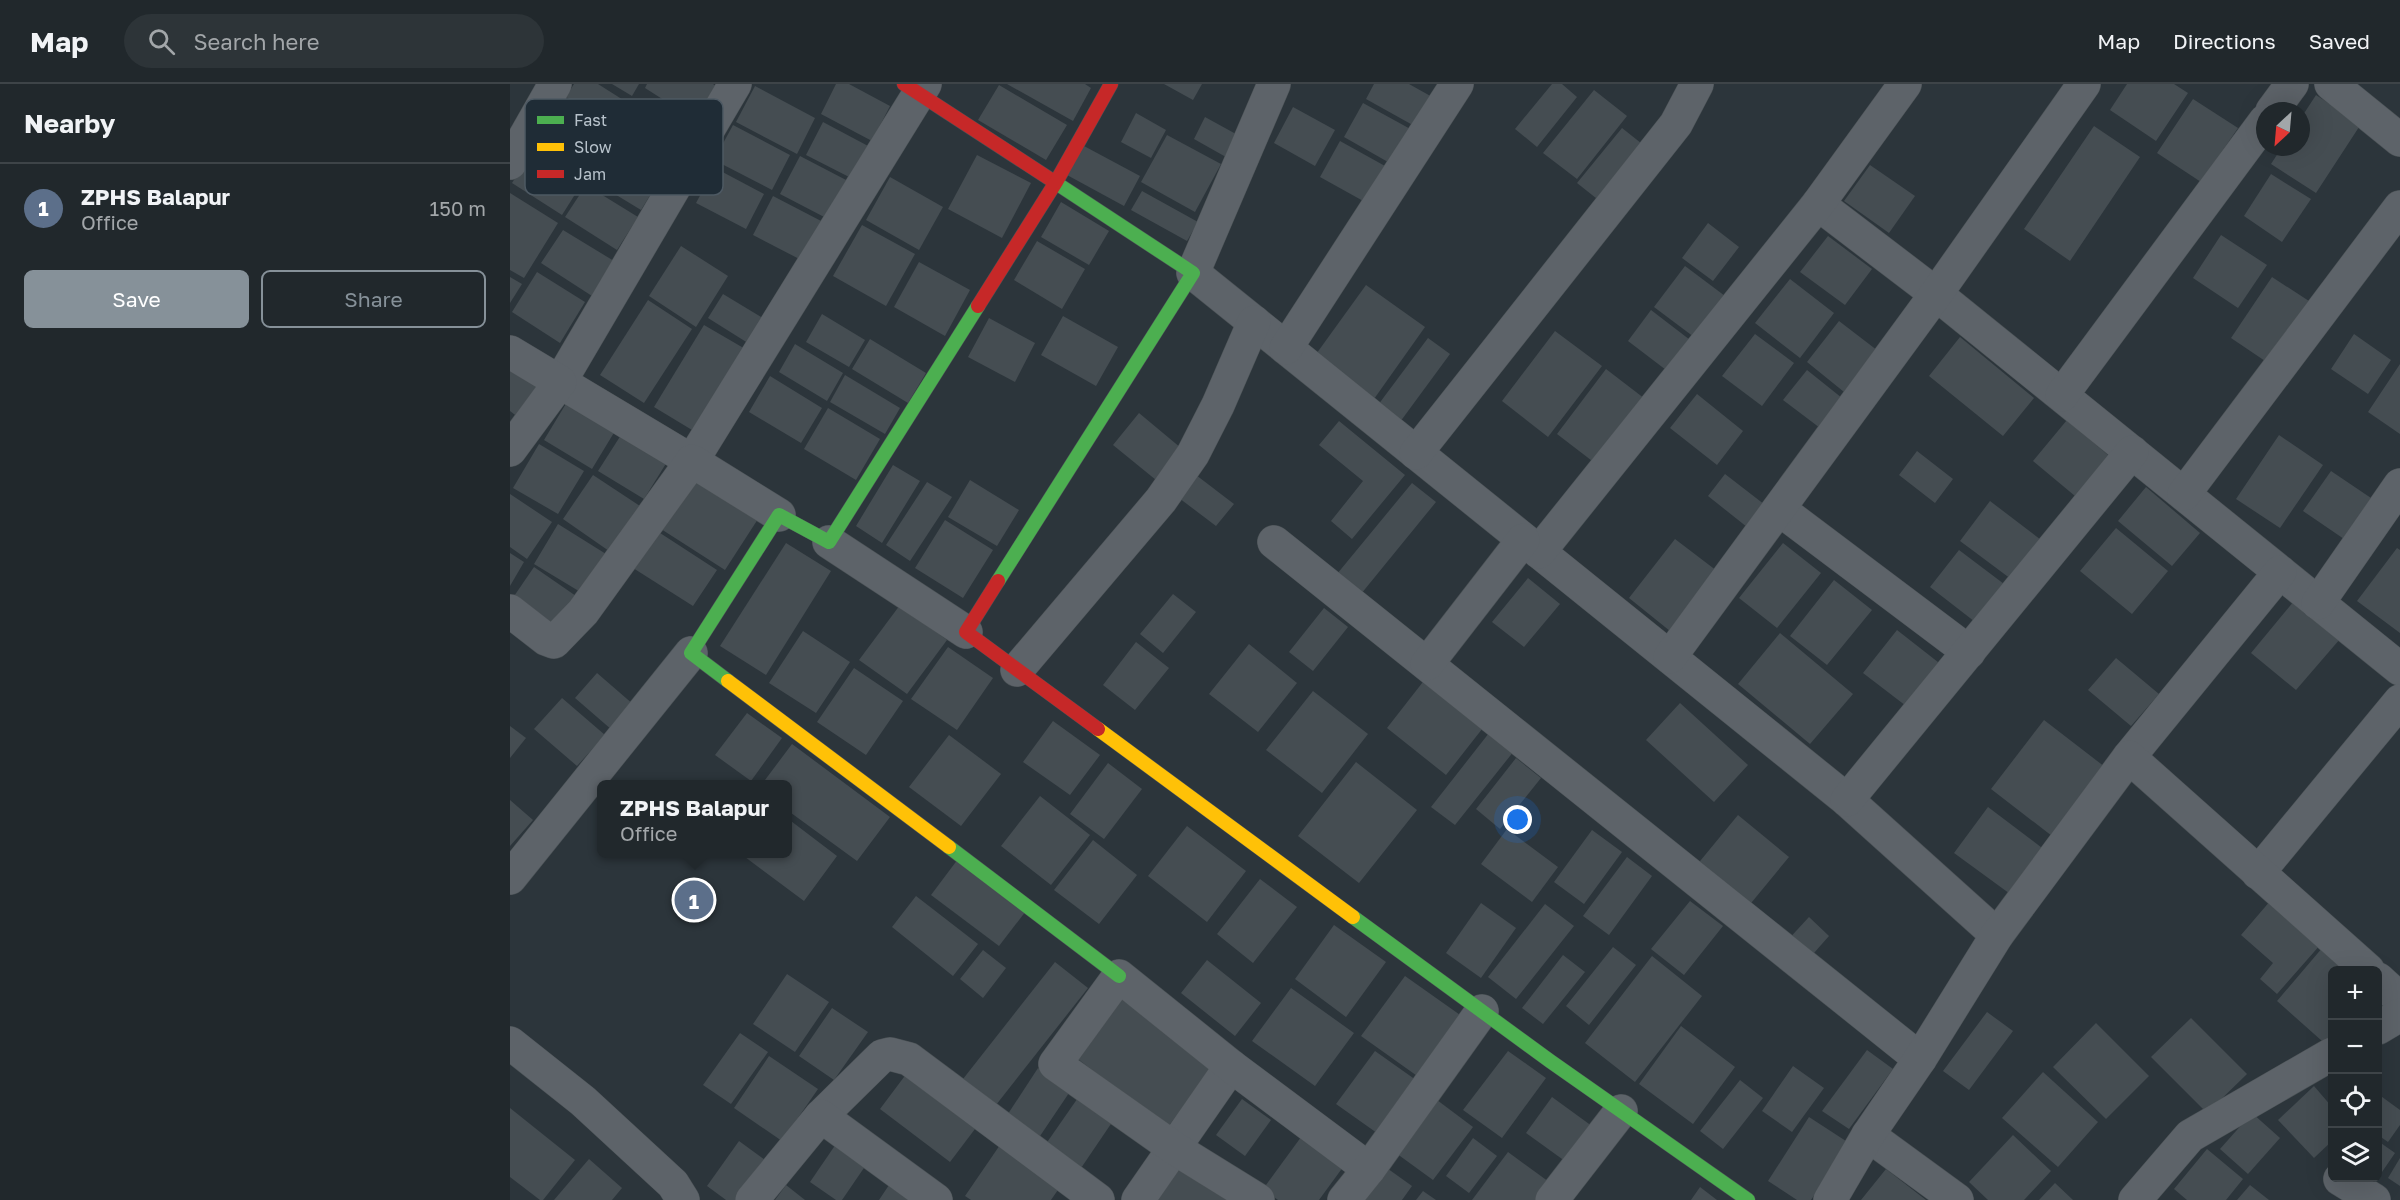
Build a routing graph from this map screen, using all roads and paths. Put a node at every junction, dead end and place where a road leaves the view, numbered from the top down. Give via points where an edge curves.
1 (555, 84) edge
2 (735, 84) edge
3 (1111, 84) edge
4 (1274, 84) edge
5 (1457, 84) edge
6 (1697, 84) edge
7 (1905, 84) edge
8 (2084, 84) edge
9 (2292, 84) edge
10 (2331, 84) edge
11 (917, 87) edge
12 (546, 99) edge
13 (2279, 102) edge
14 (723, 104) edge
15 (2256, 133) edge
16 (525, 137) edge
17 (2400, 140) edge
18 (510, 163) edge
19 (1056, 182) junction
20 (670, 195) edge
21 (1818, 204) junction
22 (2400, 207) edge
23 (1193, 273) junction
24 (1936, 294) junction
25 (1254, 322) junction
26 (1286, 348) junction
27 (510, 352) edge
28 (560, 382) junction
29 (2062, 395) junction
30 (510, 450) edge
31 (2132, 452) junction
32 (1416, 453) junction
33 (692, 461) junction
34 (2400, 485) edge
35 (2184, 494) junction
36 (1779, 508) junction
37 (778, 515) junction
38 (829, 542) junction
39 (1274, 542) dead end
40 (1531, 546) junction
41 (2280, 572) junction
42 (2318, 603) junction
43 (510, 611) edge
44 (966, 632) junction
45 (1969, 652) junction
46 (691, 654) junction
47 (1670, 657) junction
48 (1427, 664) junction
49 (2400, 669) edge
50 (1017, 670) junction
51 (2400, 701) edge
52 (2129, 757) junction
53 (1847, 800) junction
54 (2258, 873) junction
55 (510, 878) edge
56 (1998, 935) junction
57 (2363, 966) edge
58 (1119, 976) junction
59 (2382, 983) edge
60 (2400, 999) edge
61 (1482, 1011) junction
62 (2400, 1015) edge
63 (2382, 1026) edge
64 (510, 1042) edge
65 (2328, 1056) edge
66 (1920, 1059) junction
67 (1231, 1066) junction
68 (1621, 1111) junction
69 (821, 1116) junction
70 (1868, 1135) junction
71 (1174, 1148) junction
72 (1369, 1169) junction
73 (2345, 1182) edge
74 (682, 1200) edge
75 (752, 1200) edge
76 (936, 1200) edge
77 (1098, 1200) edge
78 (1138, 1200) edge
79 (1258, 1200) edge
80 (1344, 1200) edge
81 (1552, 1200) edge
82 (1748, 1200) edge
83 (1830, 1200) edge
84 (1957, 1200) edge
85 (2135, 1200) edge
86 (2374, 1200) edge

1 - 12 street
2 - 14 street
3 - 19 street
4 - 23 street
5 - 26 street
6 - 32 street via 1676,124
7 - 21 street
8 - 24 street
9 - 13 street
10 - 17 street
11 - 19 street
11 - 33 street
15 - 29 street
16 - 18 street
19 - 23 street
19 - 38 street
20 - 28 street
21 - 24 street
21 - 40 street
22 - 35 street
23 - 25 street
23 - 44 street
24 - 29 street
24 - 36 street
25 - 26 street
25 - 50 street via 1193,454 1161,500
26 - 32 street
27 - 28 street
28 - 30 street
28 - 33 street
29 - 31 street
31 - 35 street
31 - 45 street
32 - 40 street
33 - 37 street
33 - 43 street via 561,637 554,642 546,639
34 - 42 street
35 - 41 street
36 - 45 street
36 - 47 street
37 - 38 street
37 - 46 street
38 - 44 street
39 - 48 street
40 - 47 street
40 - 48 street
41 - 42 street
41 - 52 street
42 - 49 street
44 - 50 street
45 - 53 street
46 - 55 street
46 - 58 street
47 - 53 street
48 - 66 street
50 - 61 street
51 - 54 street
52 - 54 street
52 - 56 street
53 - 56 street
54 - 57 street
56 - 66 street
58 - 67 street
58 - 71 street via 1055,1064
59 - 60 street
61 - 68 street
61 - 72 street
62 - 63 street
64 - 74 street via 583,1101 673,1184
65 - 85 street via 2190,1136
66 - 70 street
67 - 71 street
67 - 72 street
68 - 81 street
68 - 82 street
69 - 75 street
69 - 76 street
69 - 77 street via 882,1056 909,1059
70 - 83 street
70 - 84 street
71 - 78 street
71 - 79 street
72 - 80 street
73 - 86 street

